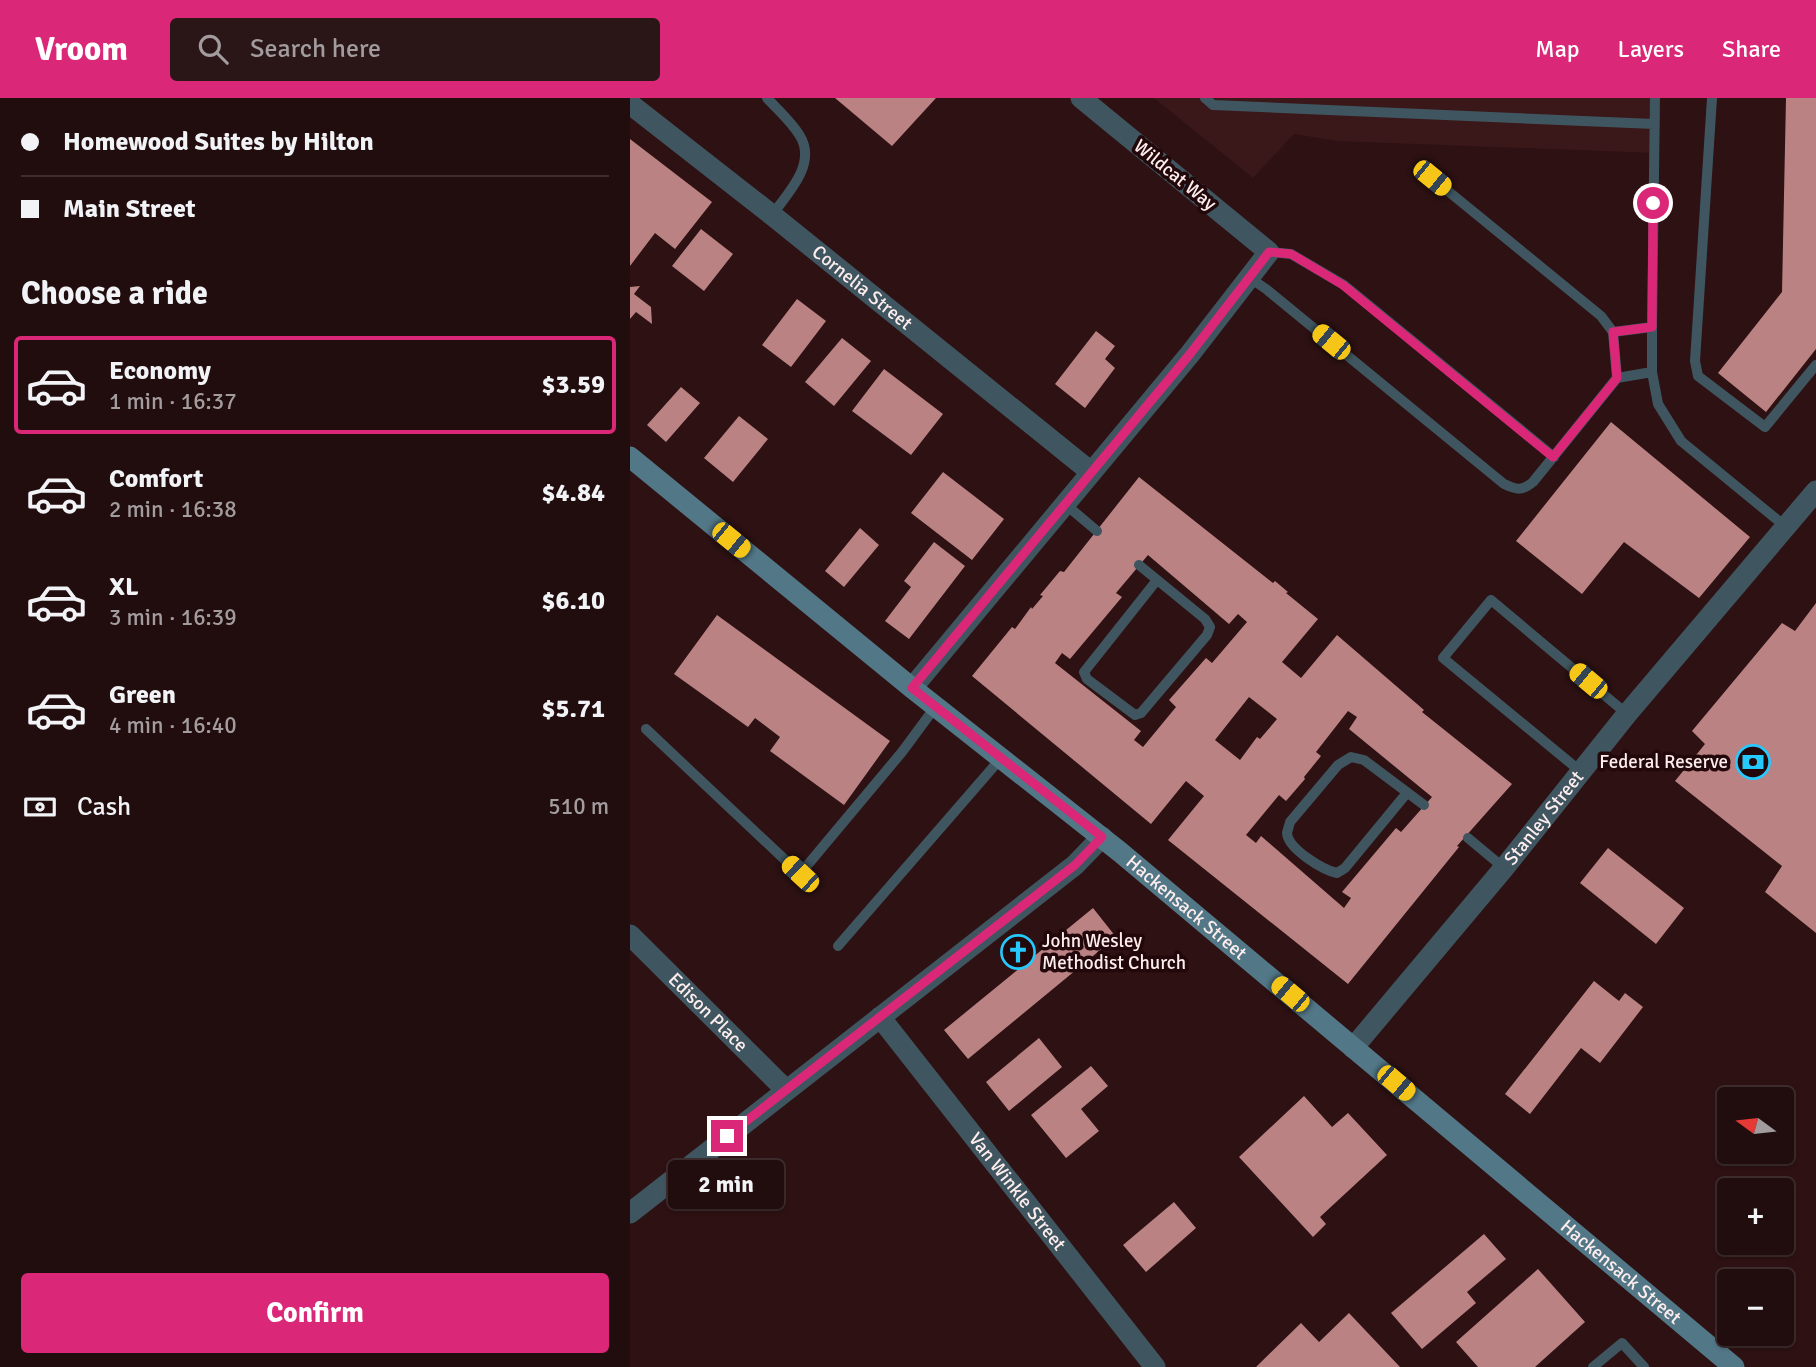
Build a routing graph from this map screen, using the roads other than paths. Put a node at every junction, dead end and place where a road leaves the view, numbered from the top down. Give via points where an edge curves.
1 (767, 98) edge
2 (1081, 98) edge
3 (1205, 98) edge
4 (1655, 98) edge
5 (1713, 98) edge
6 (630, 104) edge
7 (1654, 124) junction
8 (1432, 178) dead end
9 (772, 215) junction
10 (1269, 252) junction
11 (1250, 278) junction
12 (1652, 327) junction
13 (1613, 332) junction
14 (1816, 365) edge
15 (1652, 372) junction
16 (1617, 378) junction
17 (630, 457) edge
18 (1553, 457) junction
19 (1091, 472) junction
20 (1816, 491) edge
21 (1065, 505) junction
22 (1786, 527) junction
23 (1097, 531) dead end
24 (1139, 565) dead end
25 (1157, 580) junction
26 (912, 688) junction
27 (936, 706) junction
28 (1627, 714) junction
29 (646, 729) dead end
30 (1002, 757) junction
31 (1580, 772) junction
32 (1406, 794) junction
33 (1424, 805) dead end
34 (1102, 837) junction
35 (1468, 838) dead end
36 (1504, 868) junction
37 (630, 935) edge
38 (838, 946) dead end
39 (880, 1017) junction
40 (1353, 1048) junction
41 (786, 1090) junction
42 (630, 1213) edge
43 (1155, 1367) edge
44 (1593, 1367) edge
45 (1644, 1367) edge
46 (1734, 1367) edge

1 - 9 lane via 800,135 806,151 801,173
2 - 10 street, Wildcat Way
3 - 7 lane via 1213,106
4 - 7 lane
5 - 14 lane via 1695,361 1698,376 1765,427
6 - 9 street, Cornelia Street
7 - 12 lane
8 - 13 lane via 1587,303
9 - 19 street, Cornelia Street
10 - 11 street
10 - 18 lane via 1291,254 1343,285
11 - 18 lane via 1504,484 1524,489
11 - 19 street
12 - 13 lane
12 - 15 lane
13 - 16 lane
15 - 16 lane
15 - 22 lane via 1657,404 1681,441
16 - 18 lane
17 - 26 main road, Hackensack Street
19 - 21 street
20 - 22 street, Stanley Street
21 - 23 lane
21 - 26 street
22 - 28 street, Stanley Street
24 - 25 lane
25 - 25 lane via 1210,627 1135,715 1084,672
26 - 27 main road, Hackensack Street
27 - 29 lane via 800,874
27 - 30 main road, Hackensack Street
28 - 31 street, Stanley Street
28 - 31 lane via 1491,600 1443,658
30 - 34 main road, Hackensack Street
30 - 38 lane
31 - 36 street, Stanley Street
32 - 32 lane via 1364,760 1351,757 1338,765 1290,822 1291,844 1326,871 1337,873
32 - 33 lane
34 - 39 street via 1075,865
34 - 40 main road, Hackensack Street
35 - 36 lane
36 - 40 street, Stanley Street
37 - 41 street, Edison Place
39 - 41 street
39 - 43 street, Van Winkle Street
40 - 46 main road, Hackensack Street
41 - 42 street
44 - 45 lane via 1622,1343

